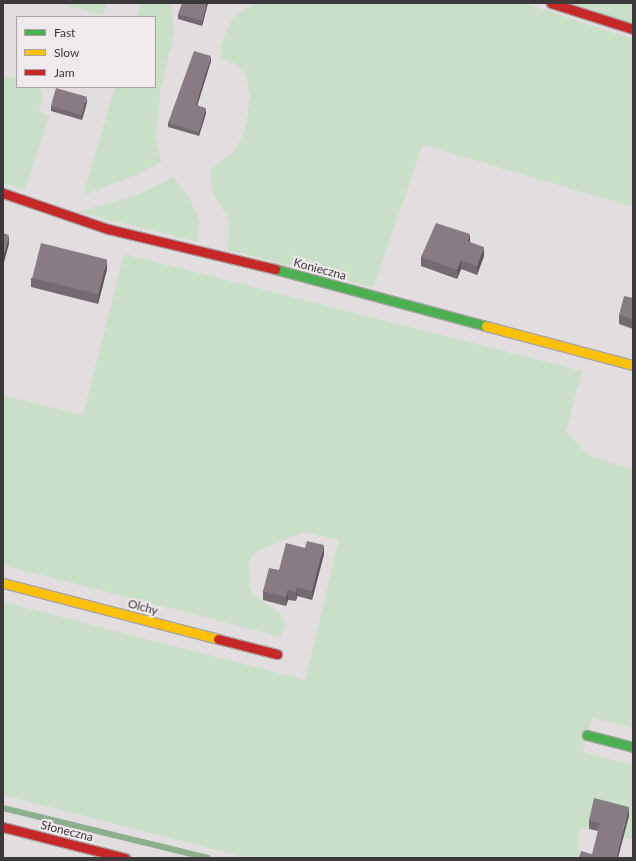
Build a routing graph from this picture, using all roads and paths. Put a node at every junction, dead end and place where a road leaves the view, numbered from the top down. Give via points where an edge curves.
1 (551, 3) edge
2 (633, 29) edge
3 (3, 193) edge
4 (633, 365) edge
5 (3, 583) edge
6 (277, 654) dead end
7 (587, 735) dead end
8 (633, 747) edge
9 (3, 827) edge
10 (125, 858) edge

1 - 2 street
3 - 4 street, Konieczna via 108,229 172,242
5 - 6 street, Olchy
7 - 8 street
9 - 10 street, Słoneczna

